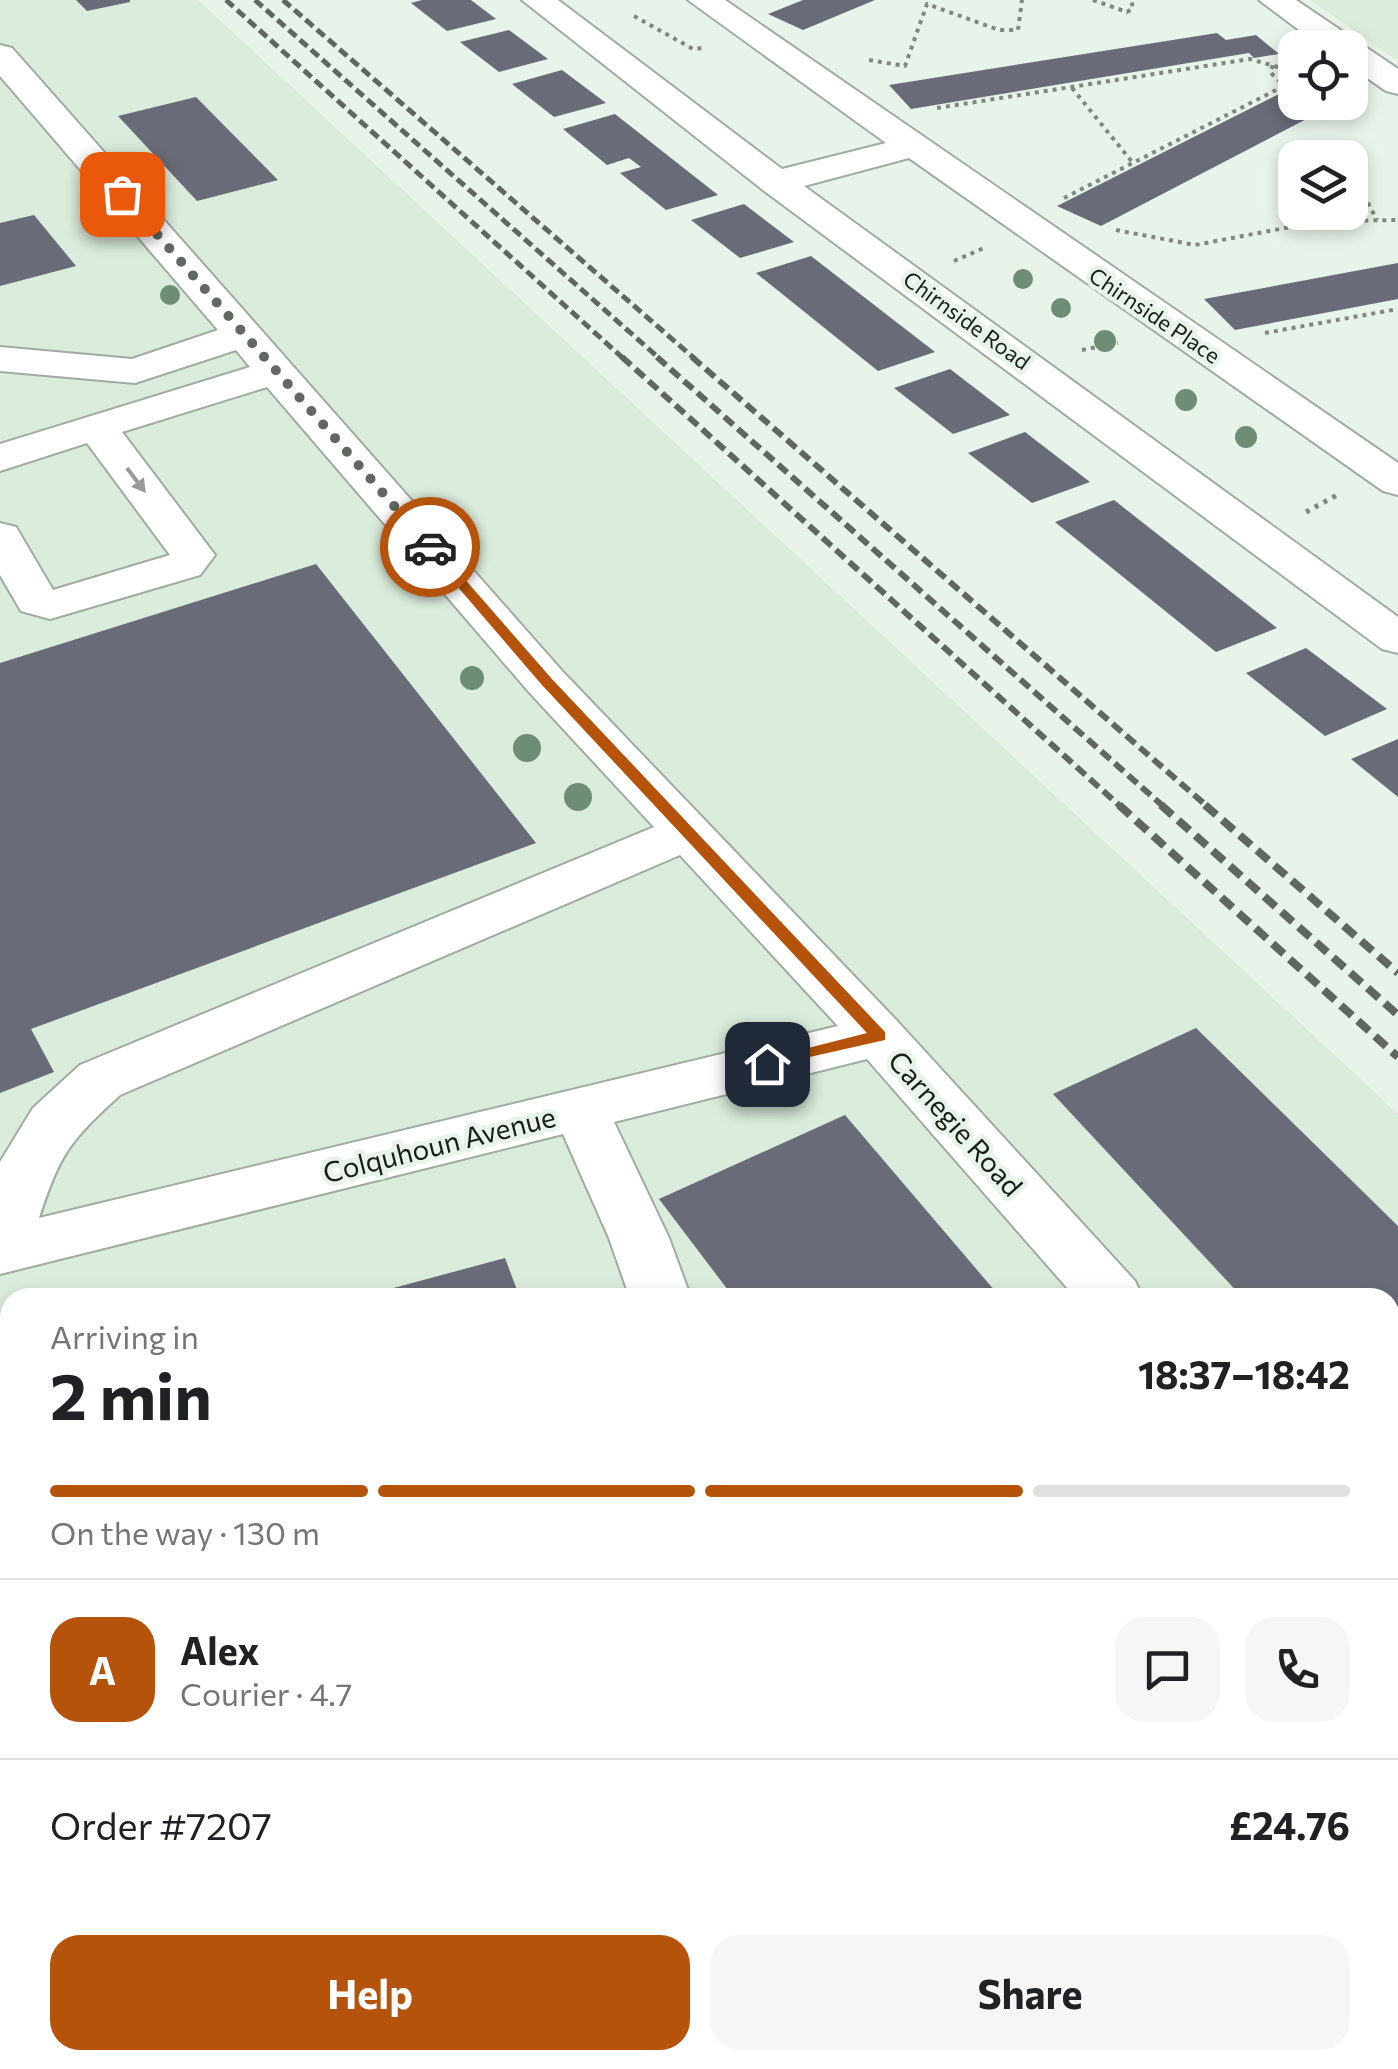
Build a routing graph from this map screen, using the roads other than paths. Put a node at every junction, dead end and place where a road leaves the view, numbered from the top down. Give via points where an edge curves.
1 (538, 0) edge
2 (704, 0) edge
3 (1275, 0) edge
4 (1319, 30) edge
5 (0, 55) edge
6 (1368, 63) edge
7 (1398, 84) edge
8 (914, 146) junction
9 (776, 182) junction
10 (244, 334) junction
11 (0, 359) edge
12 (278, 372) junction
13 (96, 426) junction
14 (0, 458) edge
15 (1391, 476) edge
16 (0, 536) edge
17 (1398, 639) edge
18 (688, 832) junction
19 (879, 1036) junction
20 (580, 1110) junction
21 (0, 1247) edge
22 (657, 1288) edge
23 (1104, 1288) edge

1 - 9 street, Chirnside Road
2 - 8 street, Chirnside Place
3 - 4 street
5 - 10 street, Carnegie Road
6 - 7 street
8 - 9 street
8 - 15 street, Chirnside Place
9 - 17 street, Chirnside Road
10 - 11 street via 135,371
10 - 12 street, Carnegie Road
12 - 13 street
12 - 18 street, Carnegie Road via 546,682
13 - 14 street
13 -> 16 street via 192,555 184,566 50,606 37,600
18 - 19 street, Carnegie Road
18 - 21 street via 100,1080 54,1123 28,1164
19 - 20 street, Colquhoun Avenue
19 - 23 street, Carnegie Road
20 - 21 street, Colquhoun Avenue
20 - 22 street

